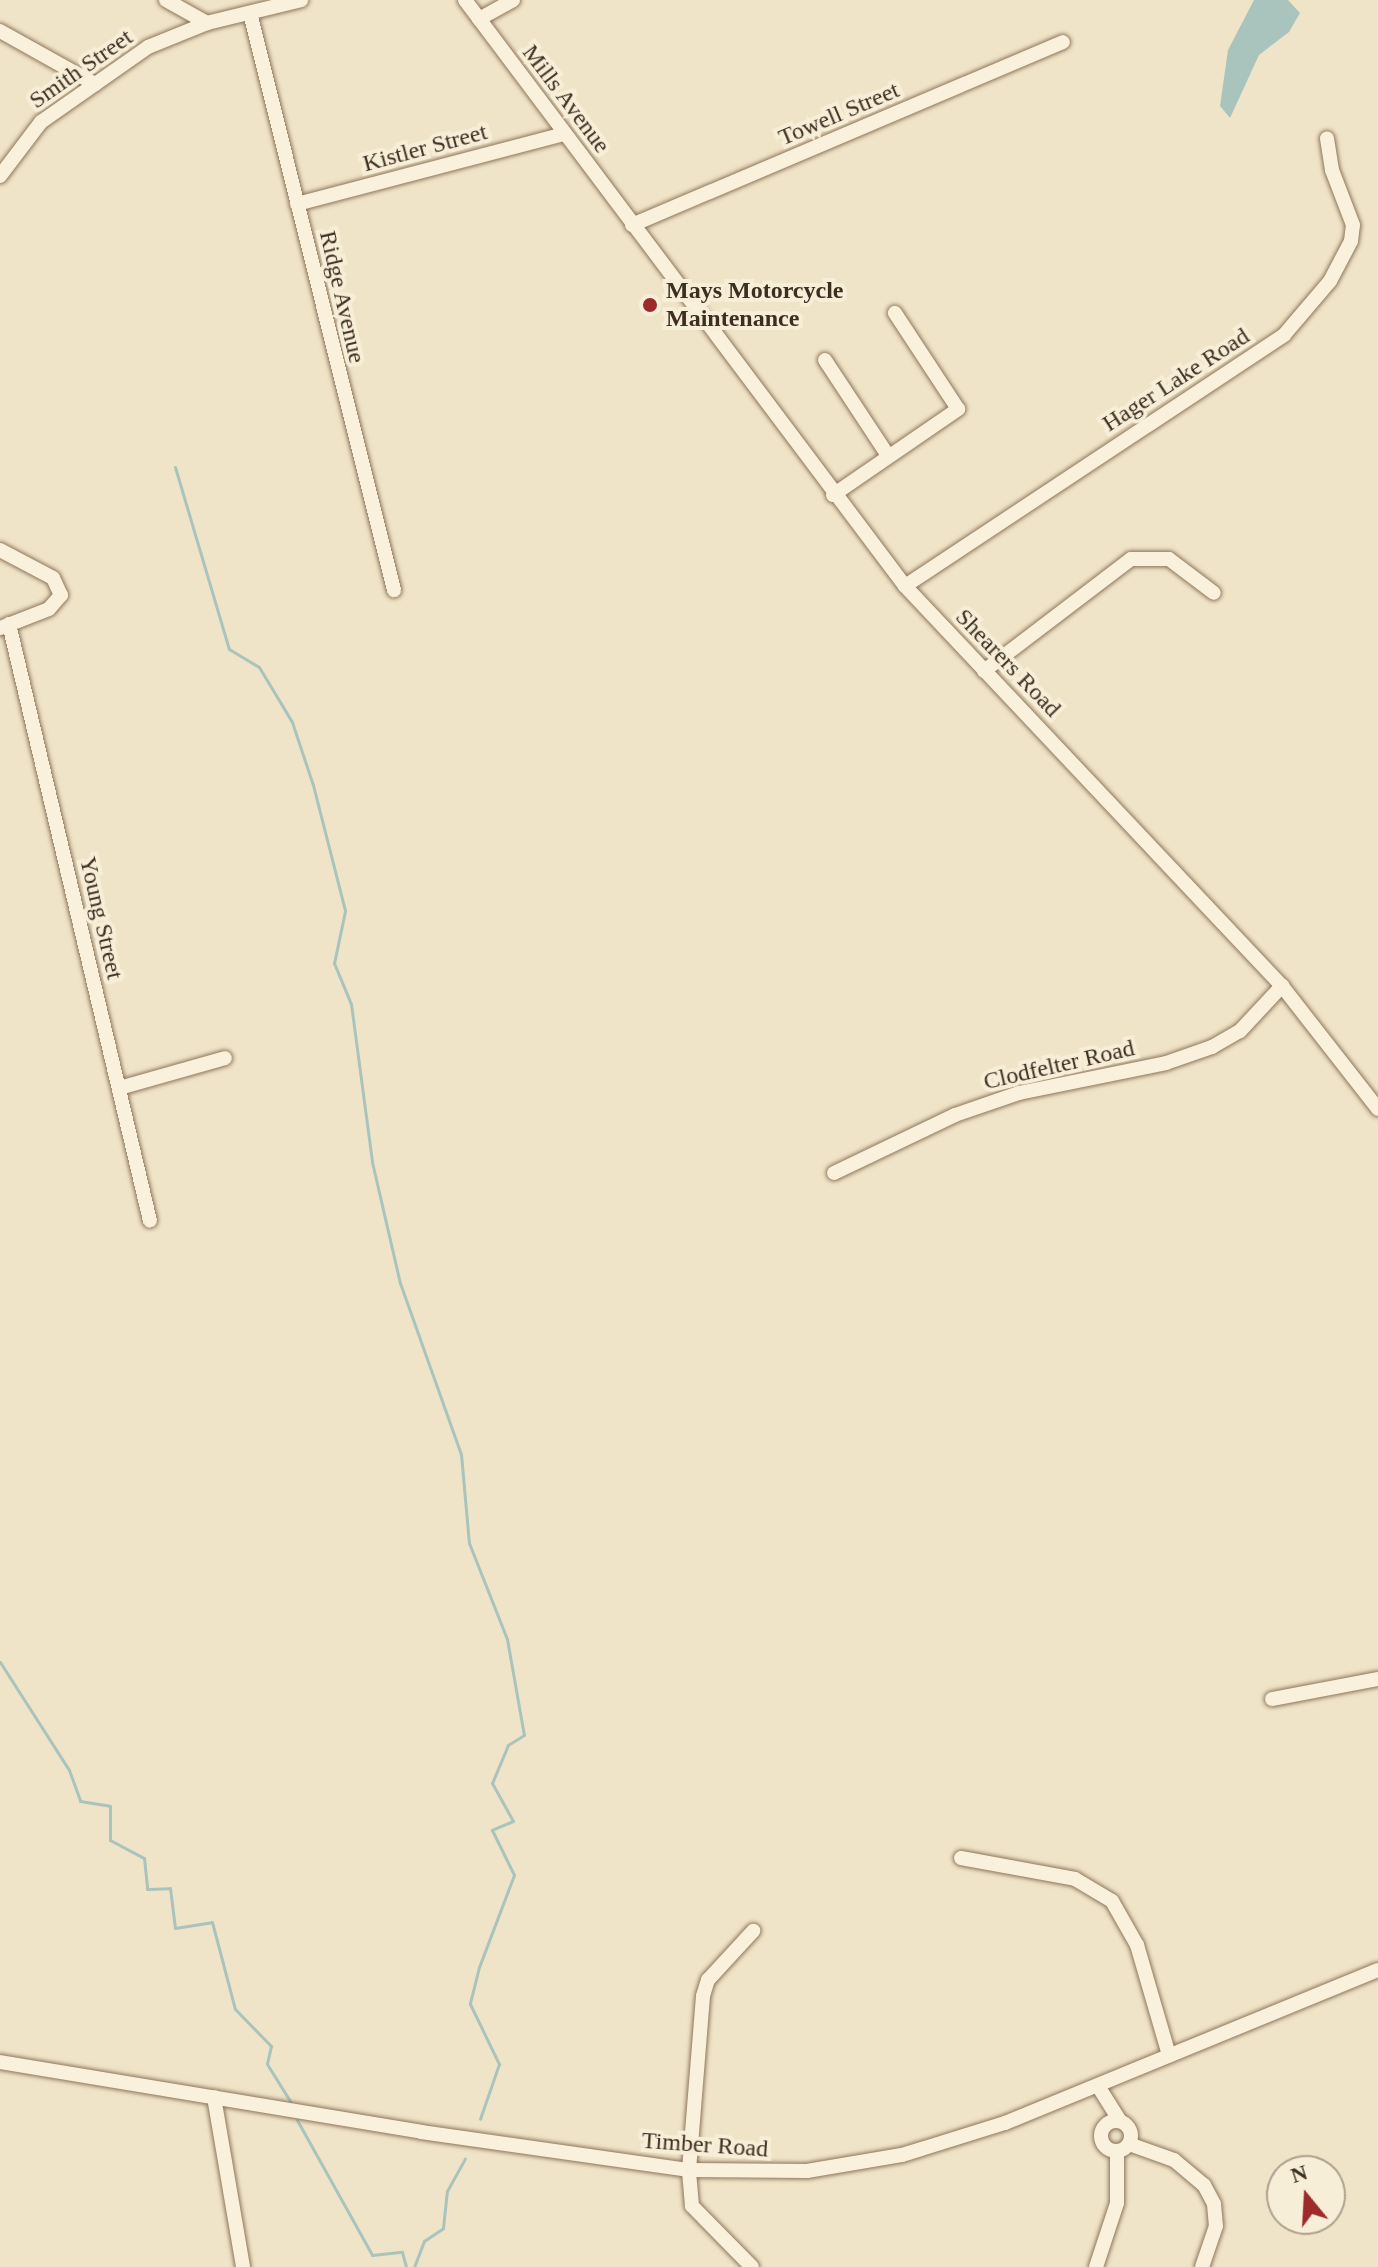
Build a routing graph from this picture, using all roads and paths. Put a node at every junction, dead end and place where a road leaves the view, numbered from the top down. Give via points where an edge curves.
1 (166, 0) edge
2 (301, 0) edge
3 (465, 0) edge
4 (513, 0) edge
5 (250, 13) junction
6 (479, 19) junction
7 (207, 23) junction
8 (0, 31) edge
9 (1063, 42) dead end
10 (95, 84) junction
11 (564, 134) junction
12 (1327, 138) dead end
13 (6, 157) edge
14 (0, 176) edge
15 (297, 204) junction
16 (632, 225) junction
17 (895, 313) dead end
18 (825, 360) dead end
19 (887, 454) junction
20 (833, 495) junction
21 (0, 550) edge
22 (905, 586) junction
23 (394, 590) dead end
24 (1214, 593) dead end
25 (4, 626) edge
26 (984, 671) junction
27 (1282, 986) junction
28 (225, 1058) dead end
29 (119, 1088) junction
30 (1378, 1109) edge
31 (834, 1173) dead end
32 (150, 1221) dead end
33 (1378, 1679) edge
34 (1272, 1699) dead end
35 (961, 1858) dead end
36 (753, 1931) dead end
37 (1378, 1970) edge
38 (1169, 2055) junction
39 (0, 2062) edge
40 (1100, 2092) junction
41 (214, 2097) junction
42 (1113, 2123) junction
43 (1123, 2147) junction
44 (689, 2170) junction
45 (243, 2267) edge
46 (752, 2267) edge
47 (1096, 2267) edge
48 (1202, 2267) edge

1 - 7 street
2 - 5 street, Smith Street
3 - 6 street, Mills Avenue
4 - 6 street
5 - 7 street, Smith Street
5 - 15 street, Ridge Avenue
6 - 11 street, Mills Avenue
7 - 10 street, Smith Street via 148,47
8 - 10 street
9 - 16 street, Towell Street
10 - 13 street, Smith Street via 41,122
11 - 15 street, Kistler Street
11 - 16 street, Mills Avenue
12 - 22 street, Hager Lake Road via 1332,170 1353,225 1351,241 1330,281 1284,335
13 - 14 street, Smith Street
15 - 23 street, Ridge Avenue
16 - 20 street, Shearers Road
17 - 19 street via 958,409
18 - 19 street
19 - 20 street
20 - 22 street, Shearers Road
21 - 25 street via 53,578 61,595 49,609
22 - 26 street, Shearers Road
24 - 26 street via 1169,559 1131,559
25 - 29 street, Young Street
26 - 27 street, Shearers Road
27 - 30 street, Shearers Road
27 - 31 street, Clodfelter Road via 1240,1031 1212,1047 1166,1063 1019,1093 955,1115
28 - 29 street
29 - 32 street, Young Street
33 - 34 street
35 - 38 street via 1075,1879 1112,1901 1137,1945
36 - 44 street via 708,1980 703,1996
37 - 38 street, Timber Road
38 - 40 street, Timber Road
39 - 41 street, Timber Road
40 - 42 street
40 - 44 street, Timber Road via 902,2155 807,2171
41 - 44 street, Timber Road
41 - 45 street
42 - 43 street via 1131,2131
42 - 43 street via 1103,2143
43 - 47 street via 1117,2203
43 - 48 street via 1174,2160 1204,2185 1214,2204 1216,2226
44 - 46 street via 692,2206

